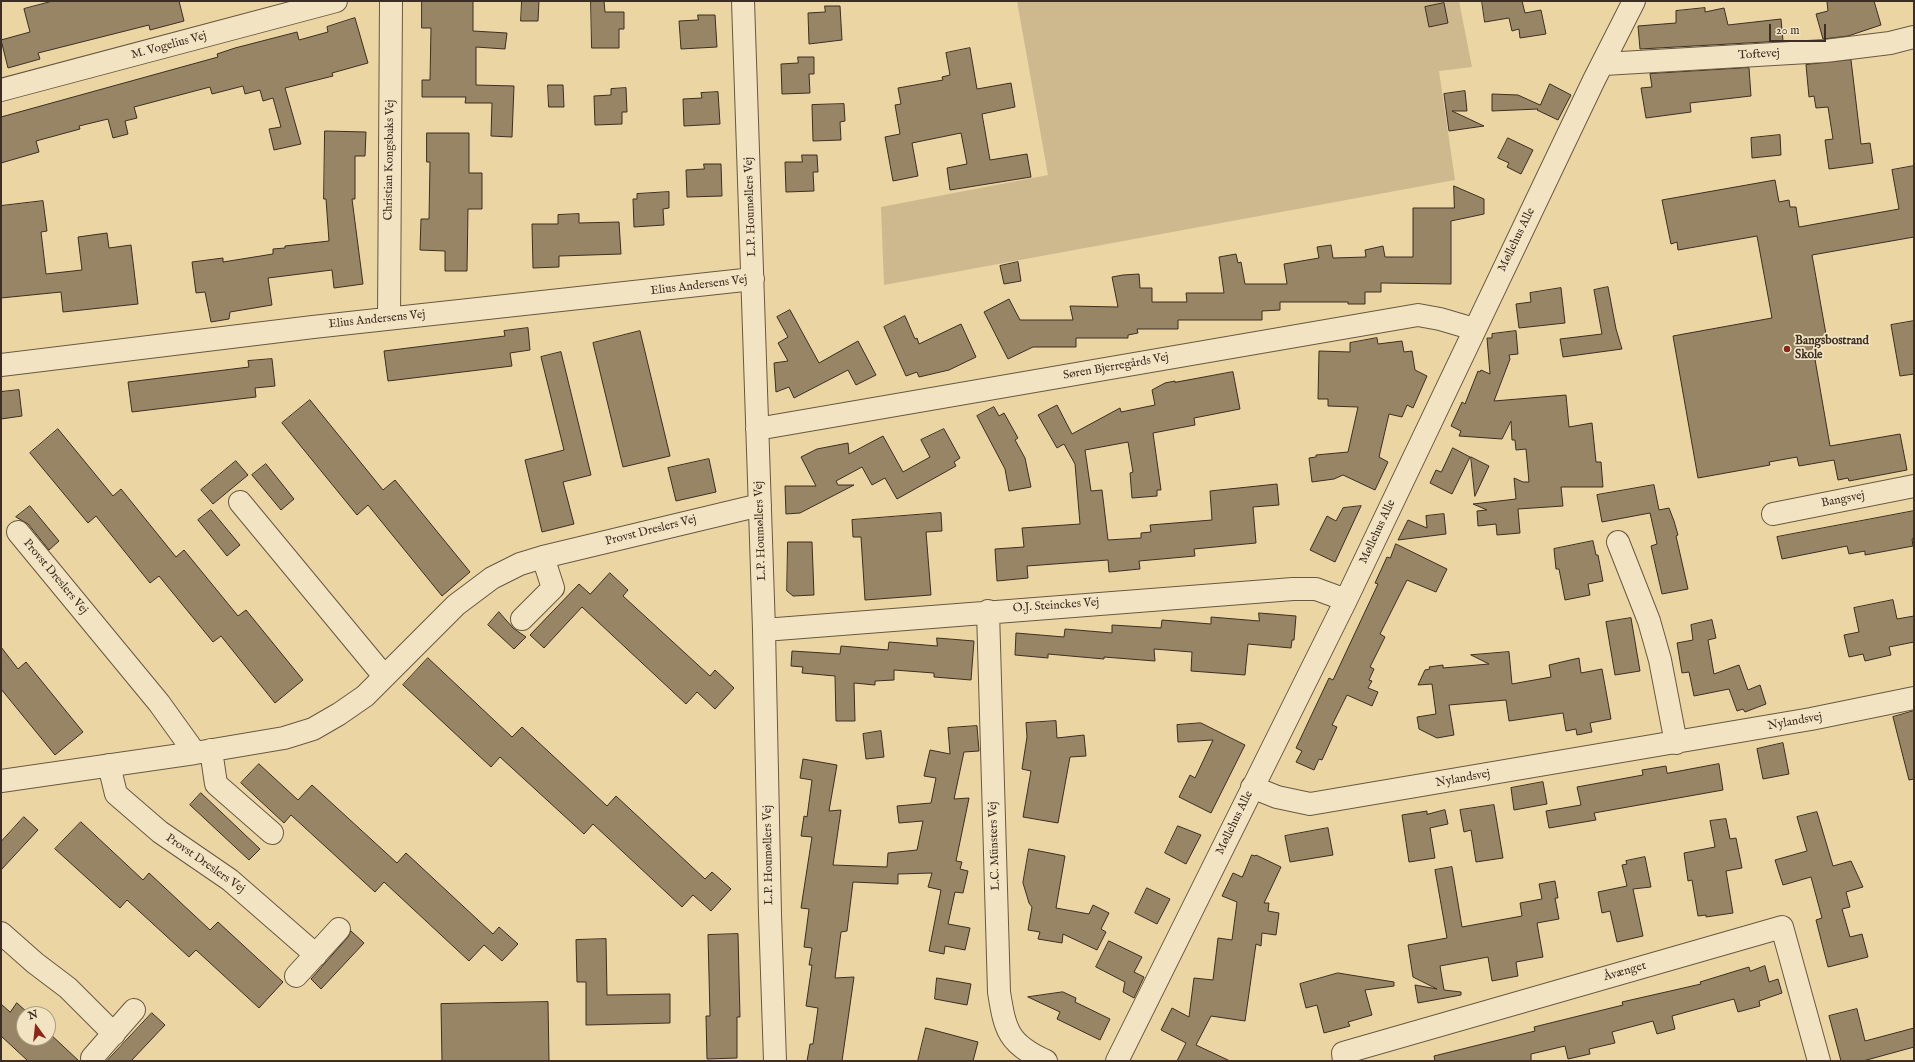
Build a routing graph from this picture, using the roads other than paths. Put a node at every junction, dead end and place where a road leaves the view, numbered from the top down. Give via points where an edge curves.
1 (336, 1) edge
2 (392, 1) edge
3 (744, 1) edge
4 (1634, 1) edge
5 (1914, 37) edge
6 (1604, 64) junction
7 (1, 90) edge
8 (754, 279) junction
9 (389, 318) junction
10 (1474, 329) junction
11 (1, 365) edge
12 (757, 429) junction
13 (1914, 486) edge
14 (240, 502) dead end
15 (760, 505) junction
16 (1773, 514) dead end
17 (18, 532) dead end
18 (1618, 542) dead end
19 (543, 557) junction
20 (1346, 600) junction
21 (988, 611) junction
22 (522, 619) dead end
23 (764, 630) junction
24 (384, 676) junction
25 (1914, 698) edge
26 (1676, 743) junction
27 (203, 751) junction
28 (109, 765) junction
29 (1, 781) edge
30 (1252, 787) junction
31 (272, 833) dead end
32 (339, 929) dead end
33 (1, 933) edge
34 (316, 955) junction
35 (296, 976) dead end
36 (134, 1010) dead end
37 (114, 1034) junction
38 (92, 1058) dead end
39 (775, 1061) edge
40 (1046, 1061) edge
41 (1117, 1061) edge
42 (1344, 1061) edge
43 (1819, 1061) edge

1 - 7 street, M. Vogelius Vej
2 - 9 street, Christian Kongsbaks Vej
3 - 8 street, L.P. Houmøllers Vej
4 - 6 street, Møllehus Alle
5 - 6 street, Toftevej via 1890,43 1825,51
6 - 10 street, Møllehus Alle
8 - 9 street, Elius Andersens Vej
8 - 12 street, L.P. Houmøllers Vej via 753,342
9 - 11 street, Elius Andersens Vej
10 - 12 street, Søren Bjerregårds Vej via 1418,315
10 - 20 street, Møllehus Alle
12 - 15 street, L.P. Houmøllers Vej
13 - 16 street, Bangsvej
14 - 24 street
15 - 19 street, Provst Dreslers Vej
15 - 23 street, L.P. Houmøllers Vej
17 - 27 street, Provst Dreslers Vej via 159,703
18 - 26 street via 1649,621 1660,660
19 - 22 street via 553,588
19 - 24 street, Provst Dreslers Vej via 520,564 492,578 456,605
20 - 21 street, O.J. Steinckes Vej via 1316,589 1293,589
20 - 30 street, Møllehus Alle
21 - 23 street, O.J. Steinckes Vej
21 - 40 street, L.C. Münsters Vej via 999,992 1004,1023 1010,1036
23 - 39 street, L.P. Houmøllers Vej
24 - 27 street, Provst Dreslers Vej via 365,696 312,729 284,738
25 - 26 street, Nylandsvej
26 - 30 street, Nylandsvej via 1310,804 1277,797
27 - 28 street, Provst Dreslers Vej
27 - 31 street, Provst Dreslers Vej via 216,784
28 - 29 street, Provst Dreslers Vej
28 - 34 street, Provst Dreslers Vej via 116,794 160,832 230,880
30 - 41 street, Møllehus Alle
32 - 34 street
33 - 37 street via 68,988
34 - 35 street
36 - 37 street
37 - 38 street
42 - 43 street, Åvænget via 1343,1053 1782,927

